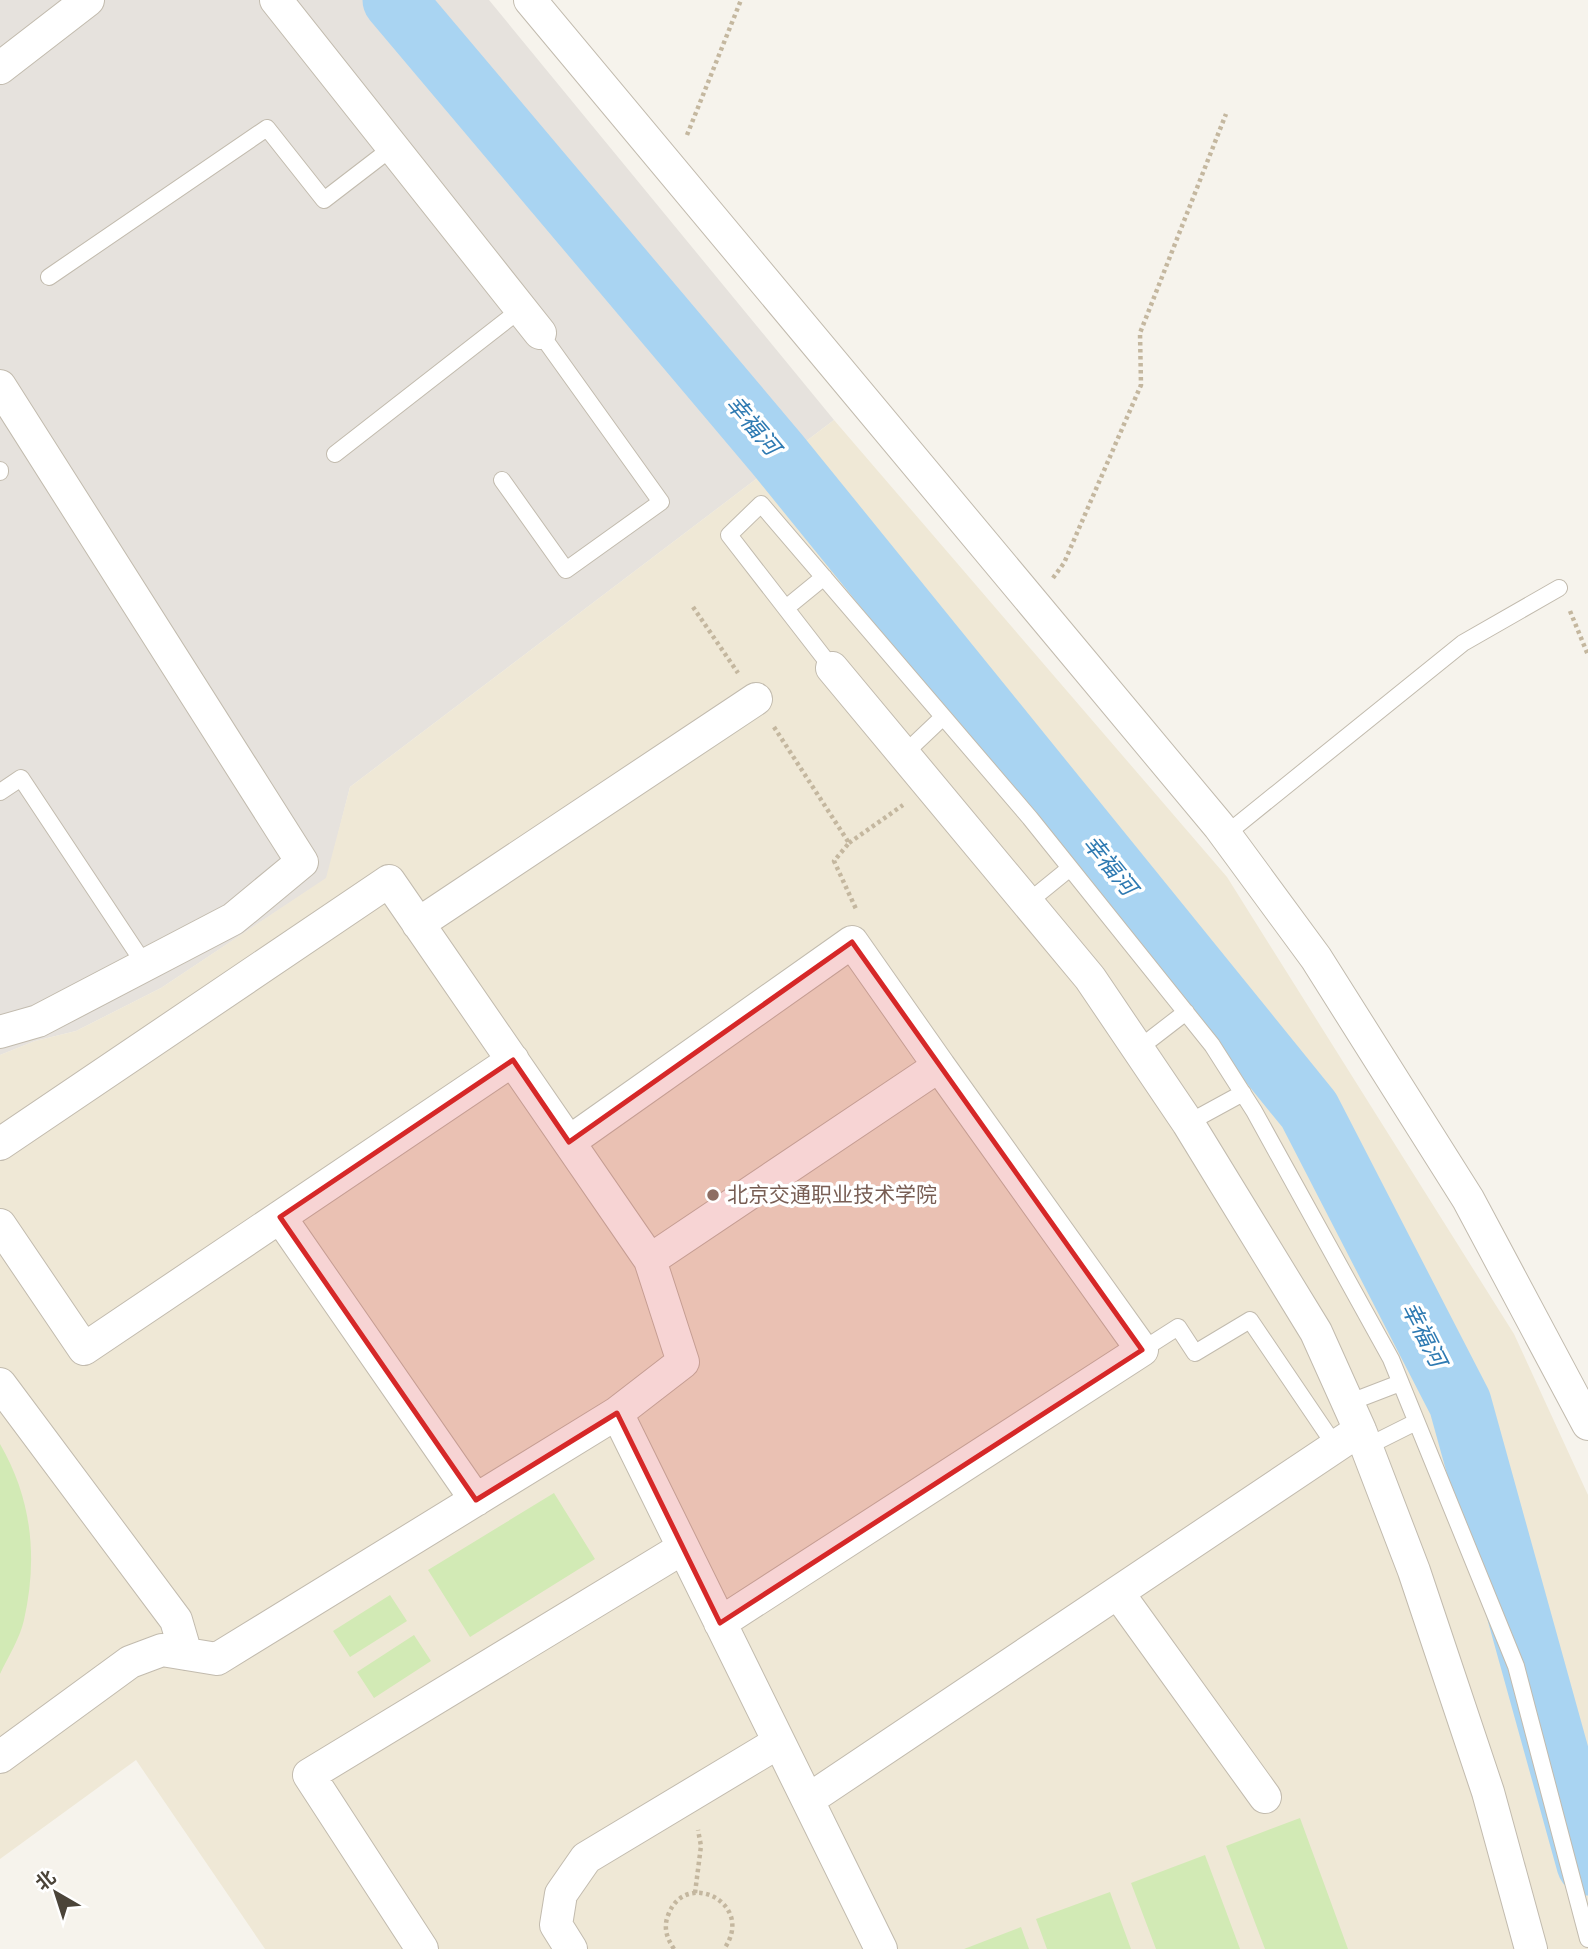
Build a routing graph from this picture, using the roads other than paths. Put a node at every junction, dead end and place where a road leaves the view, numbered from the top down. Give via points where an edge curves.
1 (88, 0) edge
2 (276, 0) edge
3 (530, 0) edge
4 (0, 68) edge
5 (393, 147) junction
6 (50, 277) dead end
7 (531, 321) junction
8 (0, 386) edge
9 (335, 454) dead end
10 (502, 480) dead end
11 (824, 576) junction
12 (1559, 588) road end
13 (786, 608) junction
14 (832, 668) joint
15 (756, 699) road end
16 (943, 717) junction
17 (904, 754) junction
18 (0, 792) edge
19 (1225, 835) junction
20 (1070, 868) junction
21 (1027, 903) junction
22 (418, 923) junction
23 (145, 965) junction
24 (1186, 1012) junction
25 (0, 1032) edge
26 (1138, 1049) junction
27 (513, 1059) junction
28 (939, 1066) junction
29 (1243, 1093) junction
30 (1188, 1123) junction
31 (569, 1142) junction
32 (0, 1144) edge
33 (280, 1217) junction
34 (0, 1225) edge
35 (650, 1260) junction
36 (1142, 1349) junction
37 (1400, 1383) junction
38 (0, 1384) edge
39 (617, 1413) junction
40 (1416, 1422) junction
41 (1588, 1424) edge
42 (1353, 1432) junction
43 (476, 1500) junction
44 (683, 1548) junction
45 (1118, 1593) junction
46 (720, 1623) junction
47 (186, 1654) junction
48 (779, 1742) junction
49 (0, 1758) edge
50 (1265, 1797) dead end
51 (808, 1800) junction
52 (1588, 1939) edge
53 (422, 1949) edge
54 (571, 1949) edge
55 (881, 1949) edge
56 (1531, 1949) edge

1 - 4 street
2 - 5 street
3 - 19 street
5 - 6 lane via 324,200 267,128
5 - 7 street
7 - 9 lane
7 - 10 lane via 661,502 566,570
8 - 23 street via 302,862 233,919
11 - 13 lane
11 - 13 lane via 761,504 729,535
11 - 16 lane
12 - 19 lane via 1463,643
13 - 14 lane
14 - 17 street
15 - 22 street
16 - 17 lane
16 - 20 lane
17 - 21 street
18 - 23 lane via 21,778
19 - 41 street via 1316,958 1468,1199
20 - 21 lane
20 - 24 lane
21 - 26 street via 1090,978
22 - 27 street
22 - 32 street via 388,881
23 - 25 street via 38,1021
24 - 26 lane
24 - 29 lane
26 - 30 street
27 - 31 street
27 - 33 street
28 - 31 street via 852,942
28 - 35 street
28 - 36 street
29 - 30 lane
29 - 37 lane via 1391,1359
30 - 42 street via 1316,1332
31 - 35 street
33 - 34 street via 84,1349
33 - 43 street
35 - 39 street via 682,1362
36 - 42 lane via 1178,1327 1195,1353 1250,1321
36 - 46 street
37 - 40 lane
37 - 42 lane
38 - 47 street via 176,1620
39 - 43 street
39 - 44 street
40 - 42 lane
40 - 52 lane via 1516,1666
42 - 45 street
42 - 56 street via 1414,1571 1488,1792
43 - 47 street via 217,1659
44 - 46 street
44 - 53 street via 309,1775
45 - 50 street
45 - 51 street
46 - 48 street
47 - 49 street via 162,1650 131,1662
48 - 51 street
48 - 54 street via 586,1858 561,1894 556,1925
51 - 55 street

